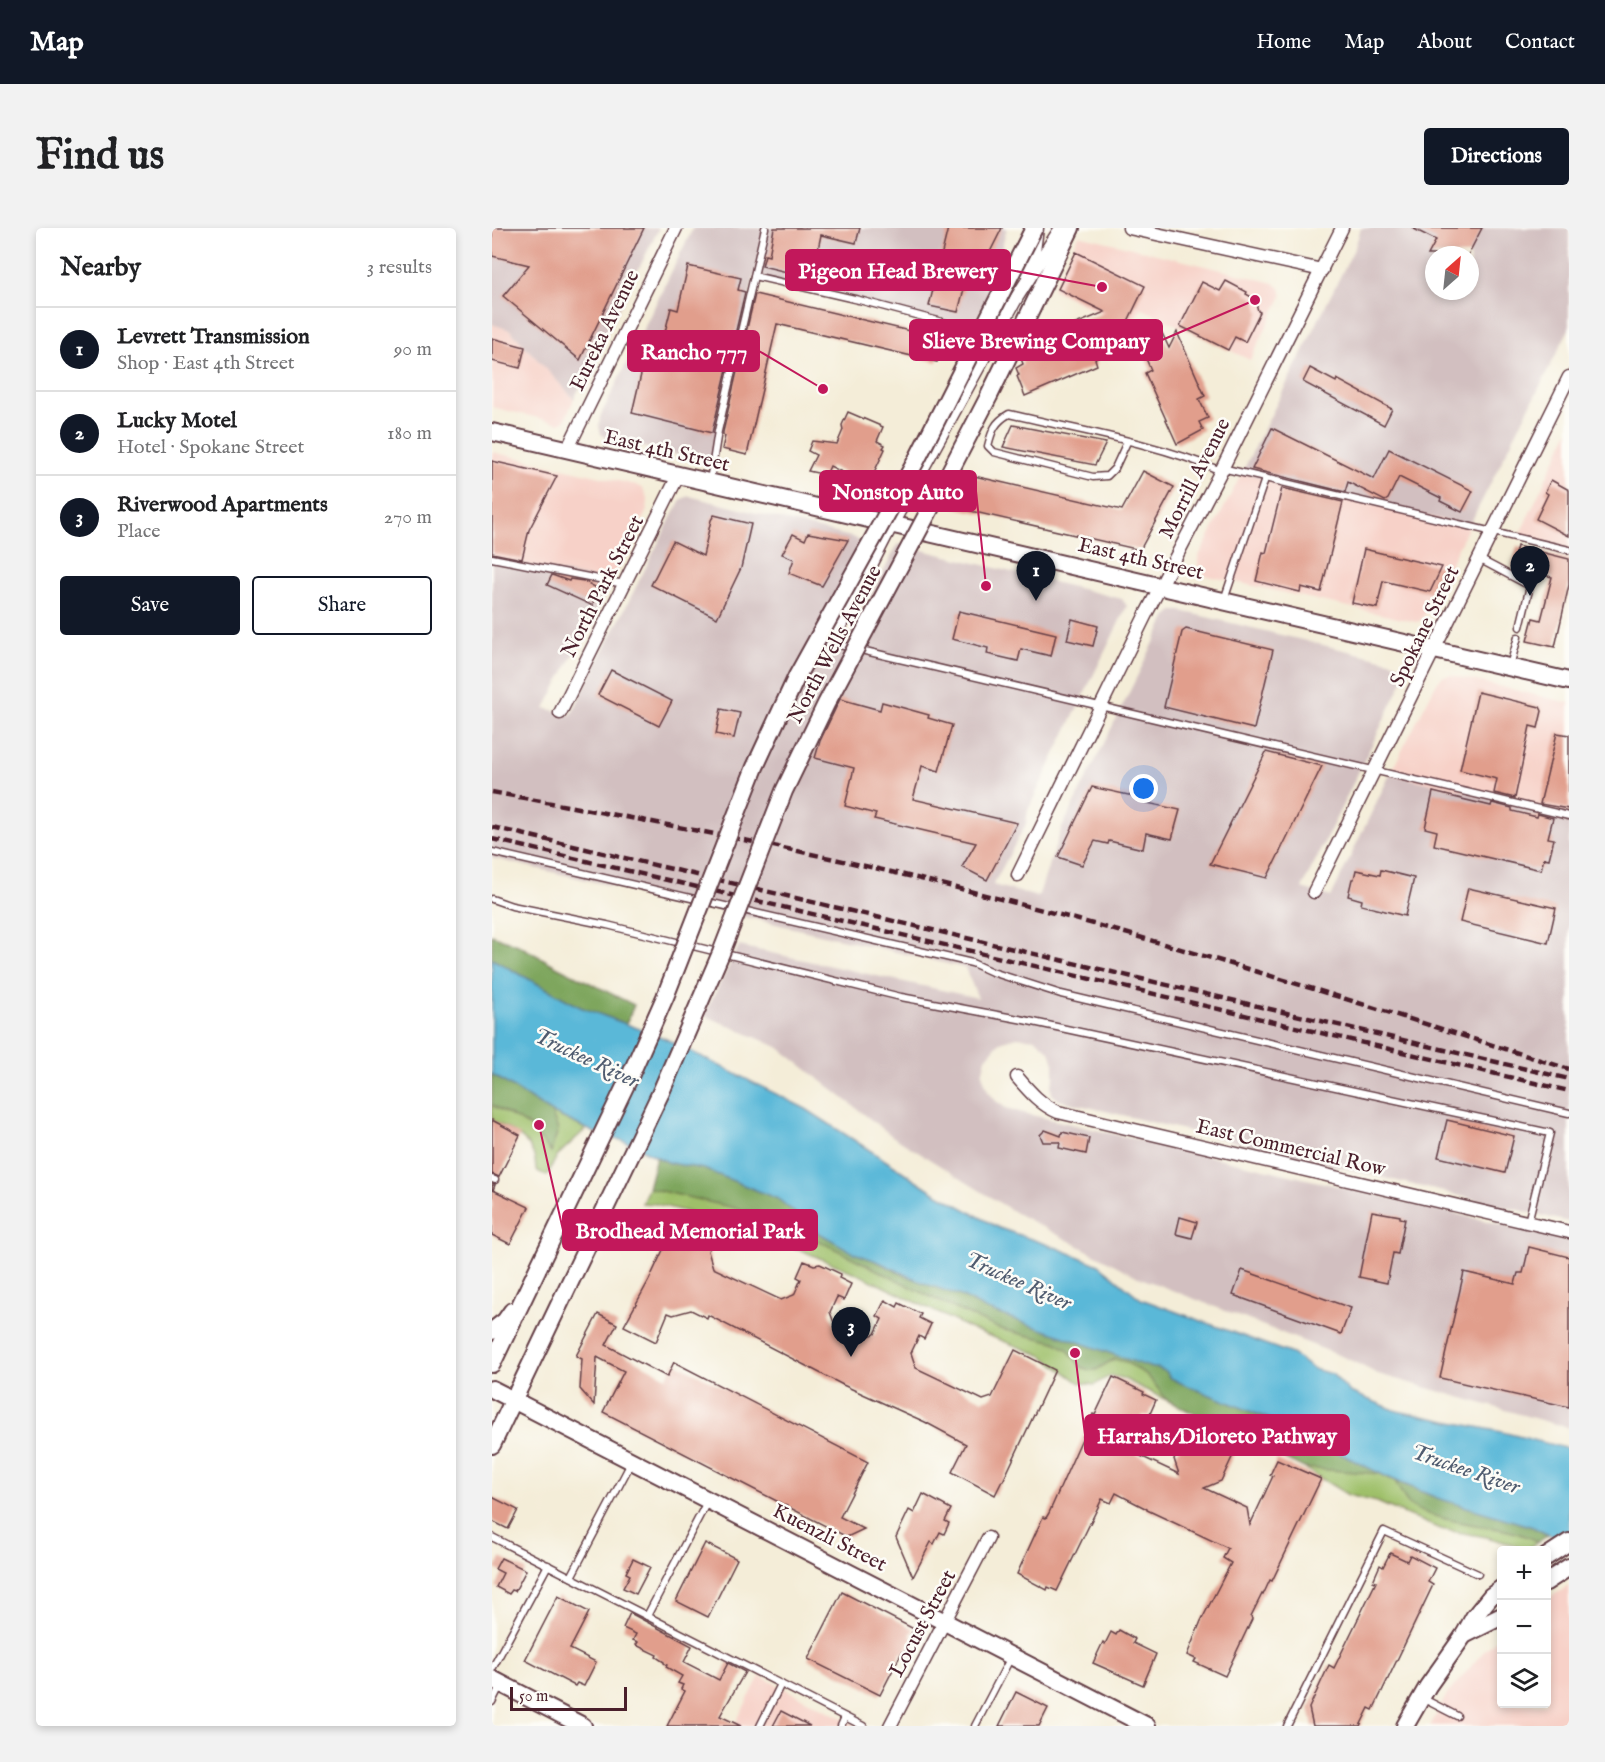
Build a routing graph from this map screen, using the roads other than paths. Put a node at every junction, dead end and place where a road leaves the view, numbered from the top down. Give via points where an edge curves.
1 (676, 228) edge
2 (765, 228) edge
3 (1036, 228) edge
4 (1061, 228) edge
5 (1071, 228) edge
6 (1129, 228) edge
7 (1342, 228) edge
8 (1322, 270) junction
9 (754, 276) junction
10 (1017, 297) junction
11 (995, 336) junction
12 (1569, 377) edge
13 (492, 432) edge
14 (1127, 442) junction
15 (567, 450) junction
16 (1221, 470) junction
17 (678, 476) junction
18 (1266, 478) junction
19 (710, 482) junction
20 (892, 524) junction
21 (1493, 532) junction
22 (1569, 550) edge
23 (492, 558) edge
24 (1479, 559) junction
25 (624, 584) junction
26 (1160, 586) junction
27 (1224, 601) junction
28 (1520, 627) dead end
29 (1518, 637) dead end
30 (831, 643) joint
31 (1434, 649) junction
32 (1510, 667) junction
33 (1569, 681) edge
34 (1101, 706) junction
35 (560, 713) dead end
36 (1374, 770) junction
37 (1569, 816) edge
38 (492, 852) edge
39 (1018, 875) dead end
40 (1314, 892) dead end
41 (492, 899) edge
42 (1017, 1077) dead end
43 (1569, 1113) edge
44 (1528, 1222) junction
45 (1569, 1232) edge
46 (531, 1283) junction
47 (492, 1331) edge
48 (492, 1364) edge
49 (492, 1389) edge
50 (513, 1399) junction
51 (492, 1444) edge
52 (632, 1461) junction
53 (708, 1500) junction
54 (492, 1537) edge
55 (988, 1538) dead end
56 (1569, 1542) edge
57 (1551, 1554) edge
58 (548, 1565) junction
59 (1569, 1568) edge
60 (1478, 1574) dead end
61 (571, 1577) junction
62 (1551, 1579) edge
63 (1497, 1592) edge
64 (647, 1616) junction
65 (1497, 1618) edge
66 (943, 1621) junction
67 (1464, 1635) junction
68 (1011, 1656) junction
69 (492, 1669) edge
70 (497, 1681) edge
71 (781, 1684) junction
72 (1421, 1698) junction
73 (492, 1702) edge
74 (1457, 1716) dead end
75 (845, 1717) junction
76 (583, 1726) edge
77 (760, 1726) edge
78 (841, 1726) edge
79 (863, 1726) edge
80 (890, 1726) edge
81 (975, 1726) edge
82 (1147, 1726) edge
83 (1287, 1726) edge
84 (1405, 1726) edge

1 - 15 street, Eureka Avenue
2 - 9 lane
3 - 10 street via 1033,259
3 - 46 main road, North Wells Avenue, bridge via 916,461 797,676 755,767 670,986
4 - 10 street
5 - 50 main road, North Wells Avenue, bridge via 984,406 784,791 661,1092
6 - 8 street
7 - 8 street, Morrill Avenue
8 - 16 street, Morrill Avenue
9 - 11 lane
9 - 19 lane
10 - 11 street
11 - 20 street
12 - 21 street, Spokane Street
13 - 15 main road, East 4th Street
14 - 14 lane via 1009,414 997,420 988,446 994,452 1093,477 1107,476 1115,468
14 - 16 lane
15 - 17 main road, East 4th Street
16 - 18 lane
16 - 26 street, Morrill Avenue
17 - 19 main road, East 4th Street
17 - 25 street, North Park Street
18 - 21 lane
18 - 27 lane
19 - 20 main road, East 4th Street
20 - 26 main road, East 4th Street
20 - 30 street
21 - 22 lane
21 - 24 street, Spokane Street
23 - 25 lane
24 - 28 lane via 1530,586
24 - 31 street, Spokane Street
25 - 35 street, North Park Street
26 - 27 main road, East 4th Street
26 - 34 street, Morrill Avenue
27 - 31 main road, East 4th Street
29 - 32 lane
30 - 34 lane
31 - 32 main road, East 4th Street
31 - 36 street, Spokane Street
32 - 33 main road, East 4th Street
34 - 36 lane
34 - 39 street, Morrill Avenue
36 - 37 lane
36 - 40 street, Spokane Street
38 - 43 lane via 972,963 1061,994
41 - 44 lane via 901,997 1035,1022 1550,1133
42 - 44 street, East Commercial Row via 1032,1096 1058,1112
44 - 45 street, East Commercial Row
46 - 47 main road via 505,1321
46 - 48 main road
49 - 50 main road, Kuenzli Street
50 - 51 main road, North Wells Avenue
50 - 52 main road, Kuenzli Street
52 - 53 main road, Kuenzli Street
52 - 61 lane
53 - 64 lane
53 - 66 main road, Kuenzli Street
54 - 58 lane
55 - 66 street, Locust Street
56 - 57 main road
58 - 61 lane
58 - 69 lane
59 - 62 main road
60 - 83 lane via 1384,1531
61 - 64 lane
63 - 67 main road
64 - 71 lane
65 - 67 main road
66 - 68 main road, Kuenzli Street
66 - 80 street, Locust Street
67 - 72 main road
68 - 81 lane
68 - 82 main road, Kuenzli Street
70 - 73 lane
70 - 76 main road
71 - 75 lane
71 - 77 lane
72 - 74 lane
72 - 84 main road
75 - 78 lane
75 - 79 lane

